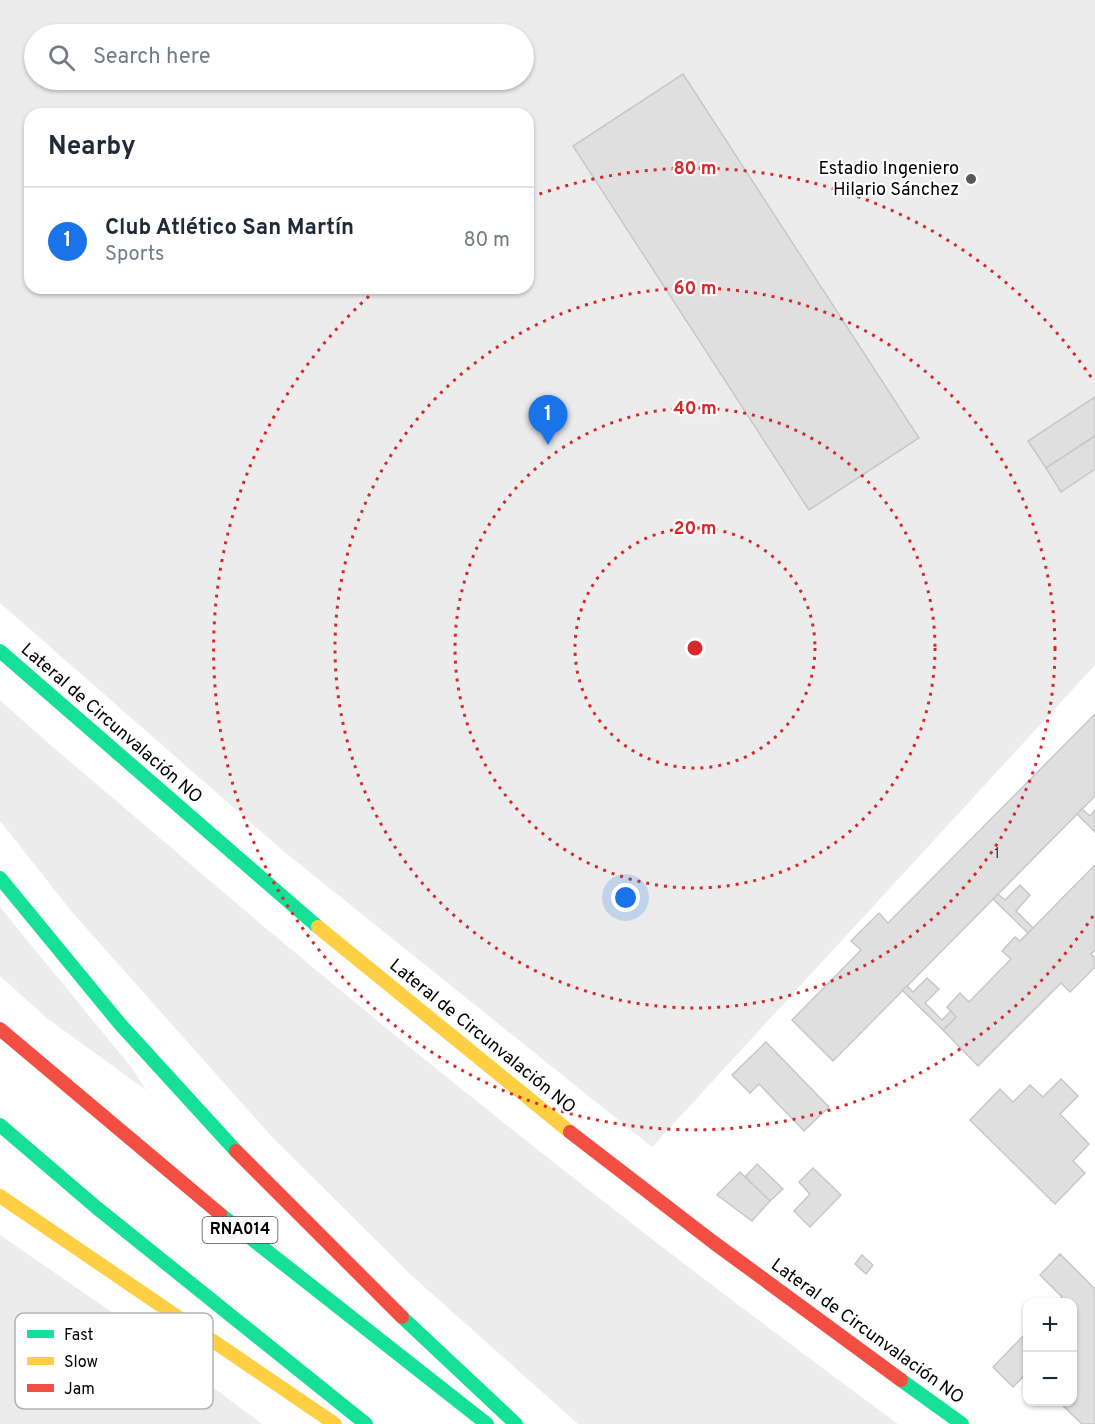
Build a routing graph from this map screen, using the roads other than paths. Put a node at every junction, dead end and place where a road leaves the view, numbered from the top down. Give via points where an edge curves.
1 (0, 651) edge
2 (0, 878) edge
3 (0, 1029) edge
4 (0, 1125) edge
5 (0, 1196) edge
6 (172, 1313) edge
7 (213, 1341) edge
8 (335, 1424) edge
9 (366, 1424) edge
10 (487, 1424) edge
11 (516, 1424) edge
12 (962, 1424) edge

1 - 12 main road, Lateral de Circunvalación NO via 413,1007 631,1179
2 - 11 main road via 161,1072 291,1211
3 - 10 main road, RNA014 via 223,1217
4 - 9 main road
5 - 6 main road
7 - 8 main road

